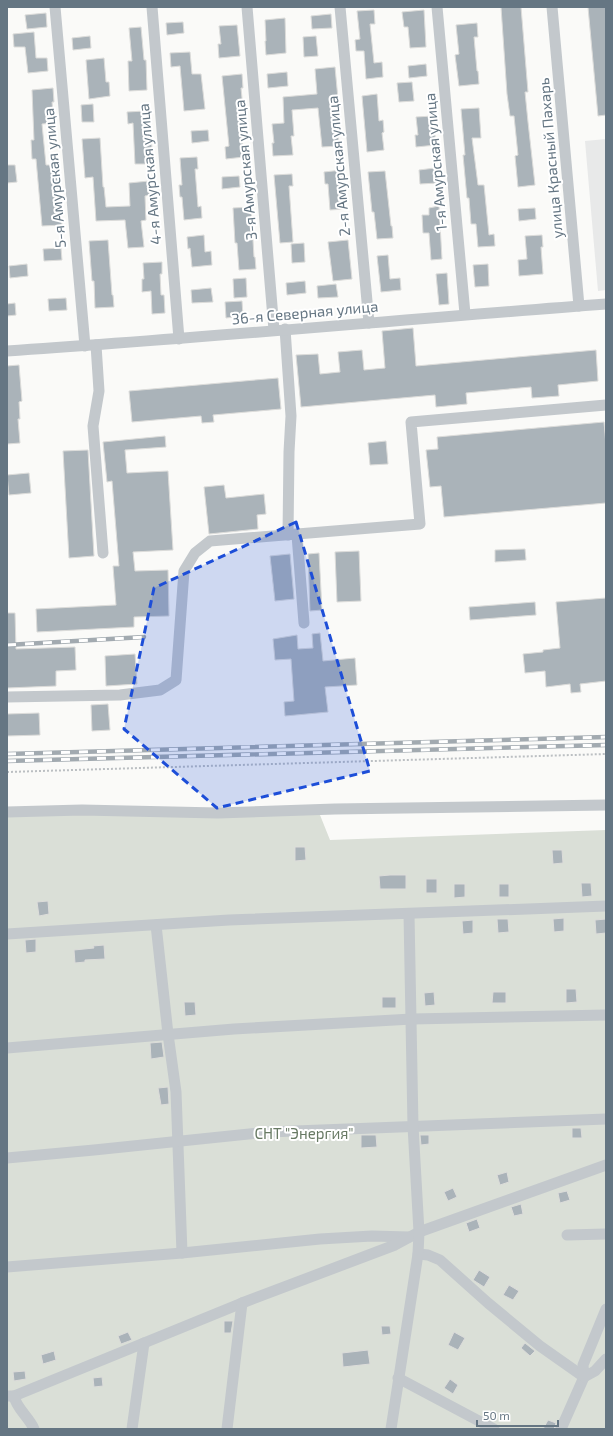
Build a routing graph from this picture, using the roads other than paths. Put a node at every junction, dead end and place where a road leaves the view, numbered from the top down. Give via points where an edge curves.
1 (55, 7) edge
2 (152, 7) edge
3 (248, 7) edge
4 (340, 7) edge
5 (437, 7) edge
6 (552, 7) edge
7 (606, 304) edge
8 (579, 306) junction
9 (465, 314) junction
10 (369, 323) junction
11 (279, 329) junction
12 (178, 339) junction
13 (90, 346) junction
14 (7, 351) edge
15 (606, 405) edge
16 (292, 535) junction
17 (103, 553) dead end
18 (304, 623) dead end
19 (7, 697) edge
20 (606, 805) edge
21 (7, 812) edge
22 (606, 906) edge
23 (409, 914) junction
24 (156, 925) junction
25 (7, 934) edge
26 (606, 1015) edge
27 (412, 1019) junction
28 (168, 1034) junction
29 (7, 1048) edge
30 (606, 1119) edge
31 (413, 1126) junction
32 (178, 1141) junction
33 (7, 1158) edge
34 (606, 1165) edge
35 (606, 1234) edge
36 (414, 1235) junction
37 (566, 1235) dead end
38 (182, 1253) junction
39 (418, 1254) junction
40 (7, 1268) edge
41 (242, 1303) junction
42 (606, 1309) edge
43 (144, 1343) junction
44 (606, 1359) edge
45 (584, 1377) junction
46 (398, 1378) junction
47 (10, 1396) edge
48 (566, 1427) edge
49 (34, 1429) edge
50 (132, 1429) edge
51 (227, 1429) edge
52 (391, 1429) edge
53 (494, 1429) edge

1 - 13 street, 5-я Амурская улица
2 - 12 street, 4-я Амурская улица
3 - 11 street, 3-я Амурская улица
4 - 10 street, 2-я Амурская улица
5 - 9 street, 1-я Амурская улица
6 - 8 street, улица Красный Пахарь
7 - 8 street, 36-я Северная улица
8 - 9 street, 36-я Северная улица
9 - 10 street, 36-я Северная улица
10 - 11 street, 36-я Северная улица
11 - 12 street, 36-я Северная улица
11 - 16 street, 3-я Амурская улица via 291,416 289,452
12 - 13 street, 36-я Северная улица
13 - 14 street, 36-я Северная улица
13 - 17 street, 5-я Амурская улица via 100,391 93,426
15 - 16 street via 411,422 420,524
16 - 18 street, 3-я Амурская улица
16 - 19 street via 210,541 195,553 184,571 176,680 160,690 120,695
20 - 21 street via 218,813 82,810
22 - 23 street
23 - 24 street
23 - 27 street
24 - 25 street
24 - 28 street
26 - 27 street
27 - 28 street
27 - 31 street
28 - 29 street
28 - 32 street via 176,1092
30 - 31 street
31 - 32 street via 269,1132
31 - 36 street
32 - 33 street
32 - 38 street
34 - 36 street
35 - 37 street
36 - 38 street via 320,1239
36 - 39 street
36 - 41 street via 395,1245
38 - 40 street
39 - 45 street via 428,1254 440,1260 540,1346
39 - 46 street
41 - 43 street
41 - 51 street
42 - 45 street via 583,1365
43 - 47 street
43 - 50 street
44 - 45 street via 595,1371
45 - 48 street
46 - 52 street
46 - 53 street
47 - 49 street

